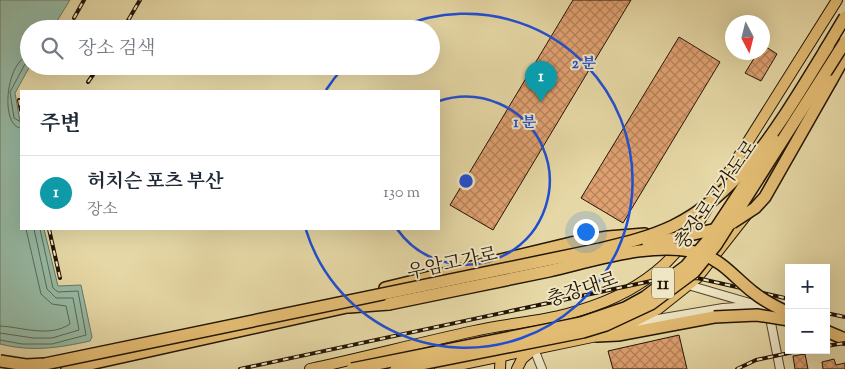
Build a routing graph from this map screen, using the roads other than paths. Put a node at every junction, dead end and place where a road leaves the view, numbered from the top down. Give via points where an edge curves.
1 (837, 0) edge
2 (845, 17) edge
3 (845, 42) edge
4 (828, 46) junction
5 (845, 56) edge
6 (845, 63) edge
7 (715, 194) junction
8 (688, 285) junction
9 (344, 305) junction
10 (785, 312) edge
11 (785, 313) edge
12 (770, 318) junction
13 (785, 320) edge
14 (785, 320) edge
15 (629, 324) junction
16 (511, 325) junction
17 (830, 327) edge
18 (830, 329) edge
19 (476, 330) junction
20 (845, 332) edge
21 (830, 333) edge
22 (597, 336) junction
23 (845, 339) edge
24 (534, 348) junction
25 (500, 355) junction
26 (485, 359) junction
27 (0, 361) edge
28 (469, 362) junction
29 (67, 369) edge
30 (310, 369) edge
31 (352, 369) edge
32 (396, 369) edge
33 (440, 369) edge
34 (480, 369) edge
35 (500, 369) edge
36 (517, 369) edge
37 (542, 369) edge
38 (780, 369) edge

1 - 7 main road, 충장대로
2 - 4 highway, 충장로고가도로 / 11, bridge
3 - 32 highway, 충장로고가도로 / 11, bridge via 716,244 694,272 651,304 583,332
4 - 9 highway, 우암고가로, bridge via 780,122 749,163 722,192 673,226 614,246
4 - 31 highway, 충장로고가도로 / 11, bridge via 765,155 708,240 686,266 645,297 625,308 581,322
5 - 9 highway, 우암고가로, bridge via 765,198 731,224 705,233
6 - 8 main road via 804,134 755,204 703,272
7 - 9 highway, bridge via 698,210 668,228 589,239 386,288
7 - 16 main road, 충장대로 via 688,238 663,267 633,290 567,314
8 - 11 street
8 - 15 main road via 658,309
9 - 10 highway, bridge via 389,304 652,250 672,249 688,250 726,266 763,300
9 - 27 highway, 우암고가로, bridge via 45,364 26,366
9 - 29 highway, 우암고가로
12 - 14 street
12 - 15 street via 748,308 737,307
12 - 38 street
13 - 22 highway, bridge via 756,315 714,317
15 - 22 main road
16 - 19 main road, 충장대로
16 - 25 main road via 504,335
17 - 20 highway
18 - 23 street
19 - 26 main road via 486,345
19 - 30 main road, 충장대로
21 - 23 highway
22 - 24 main road
24 - 25 main road
24 - 36 main road via 522,358
24 - 37 street
25 - 26 main road
25 - 35 main road
26 - 28 main road
28 - 33 main road
28 - 34 main road

